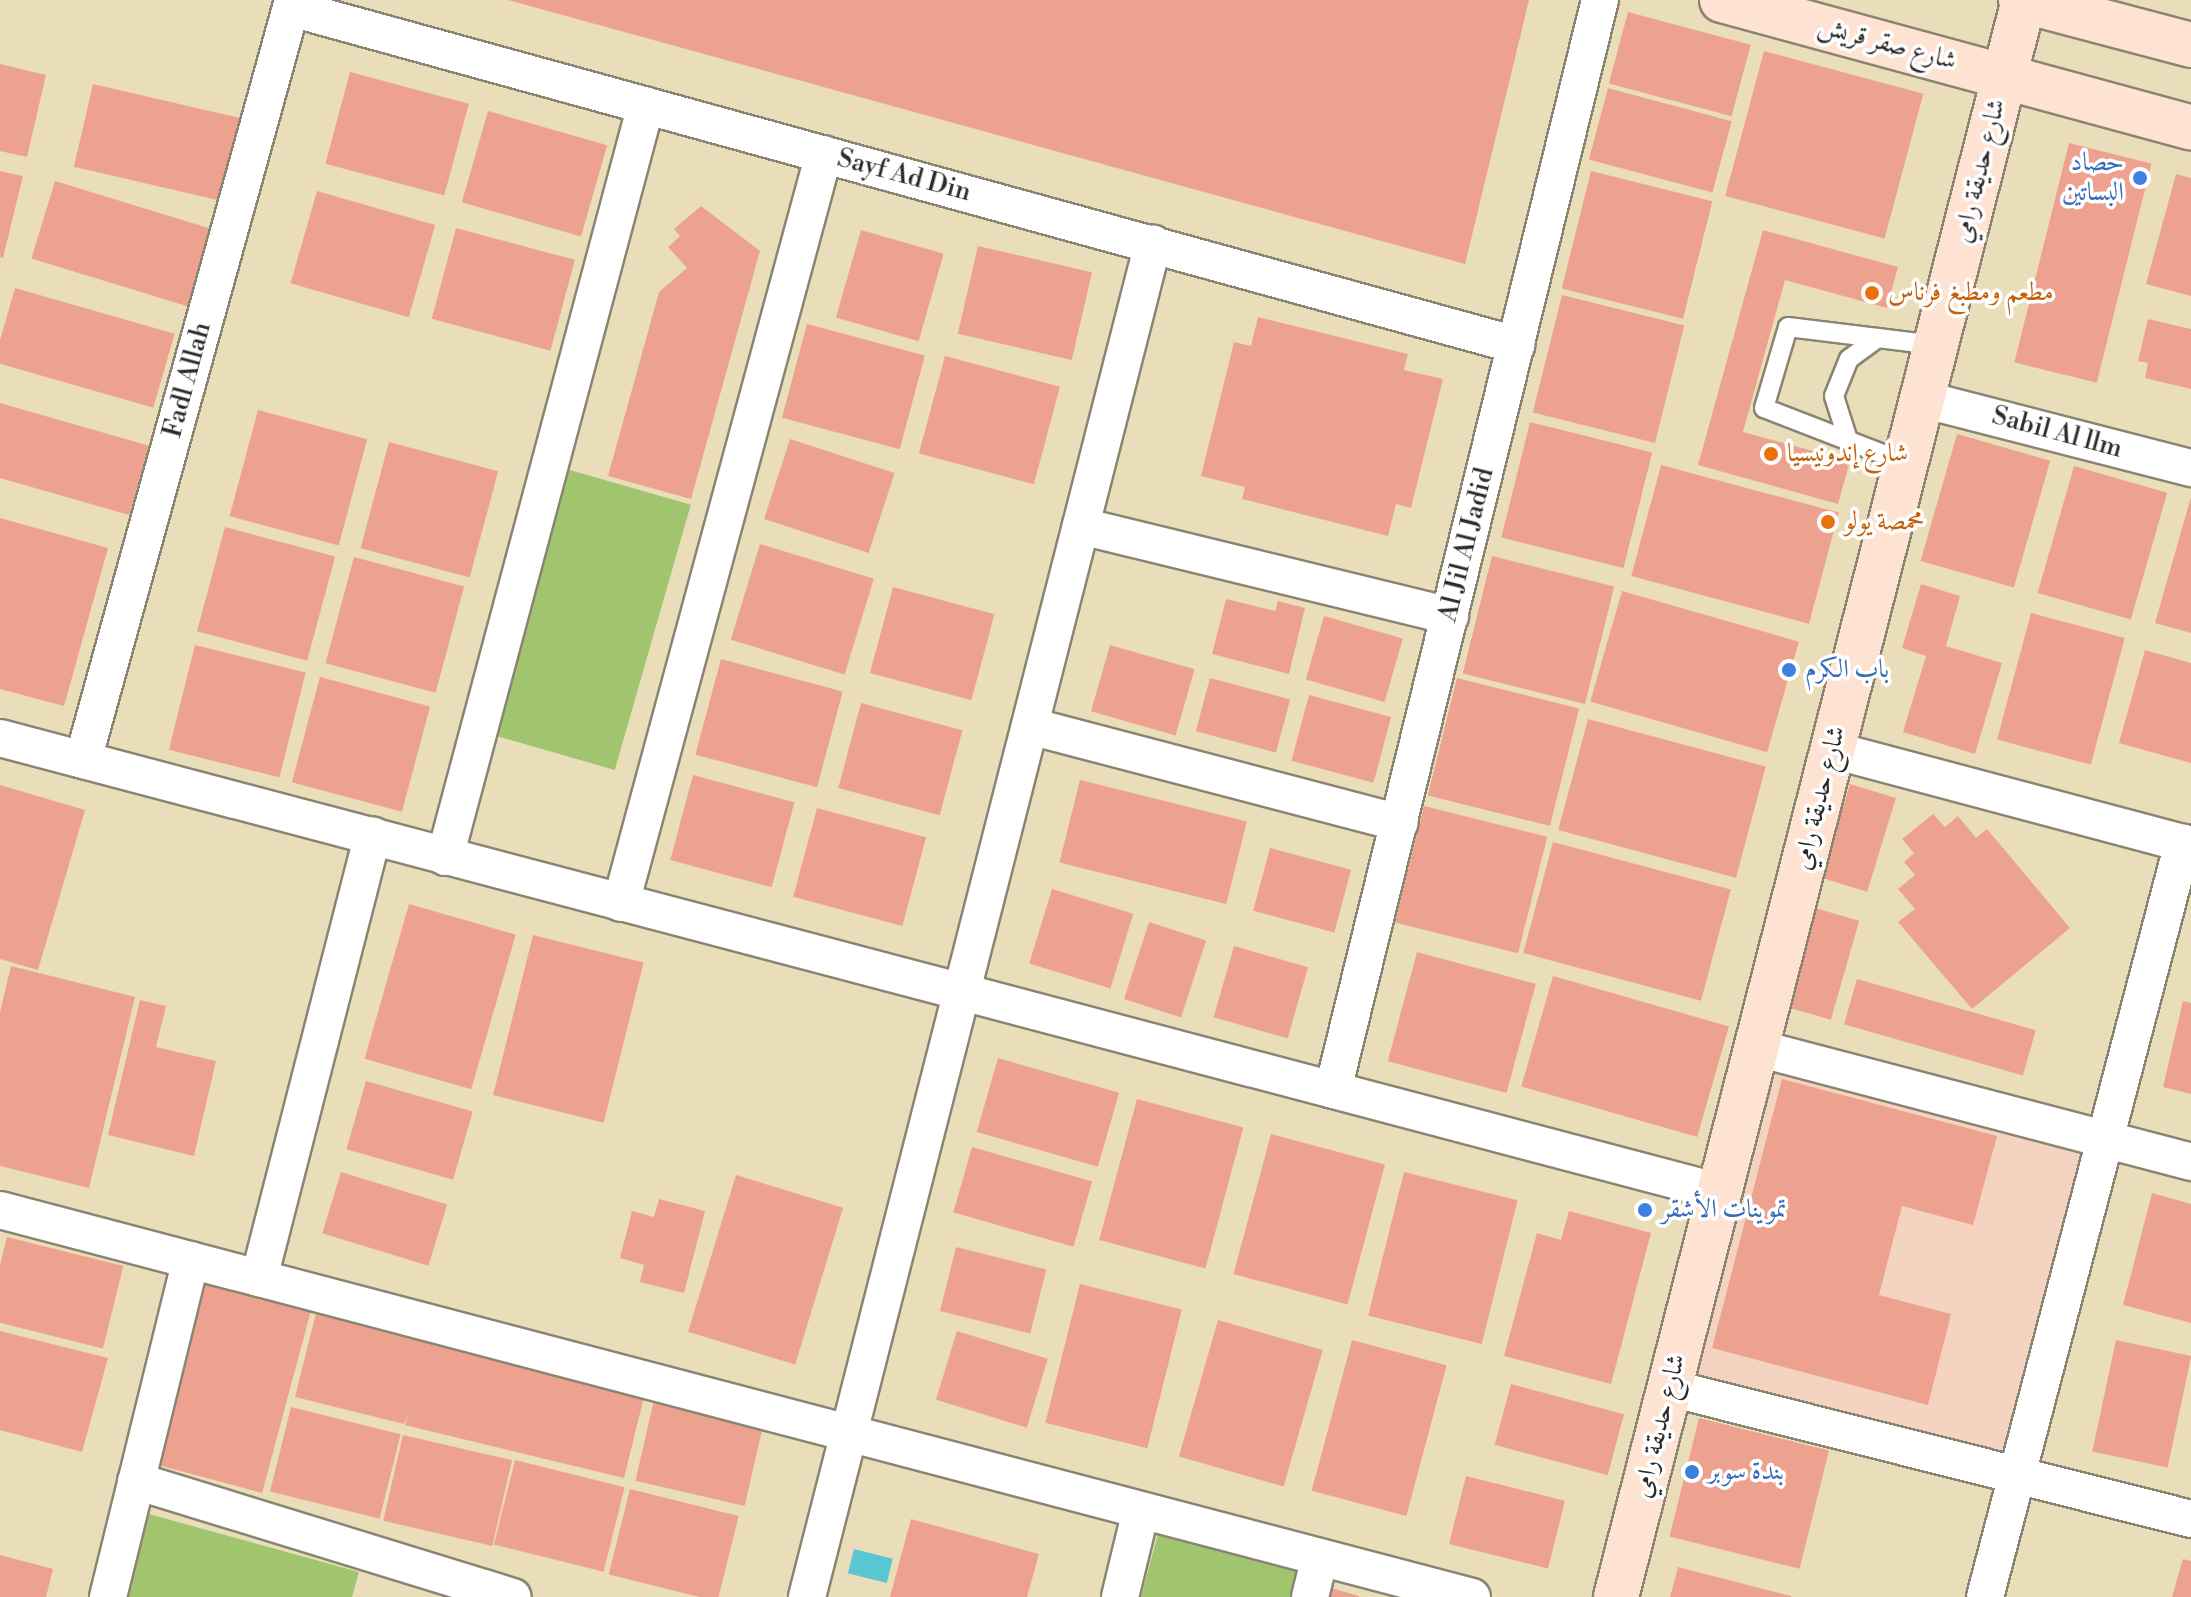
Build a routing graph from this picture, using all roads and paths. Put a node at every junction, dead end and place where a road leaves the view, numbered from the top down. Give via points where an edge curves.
1 (1600, 0) edge
2 (1722, 0) edge
3 (2023, 0) edge
4 (292, 4) edge
5 (2191, 45) edge
6 (2005, 74) junction
7 (646, 105) junction
8 (2191, 127) edge
9 (824, 154) junction
10 (1153, 244) junction
11 (1878, 338) junction
12 (1516, 345) junction
13 (1936, 345) junction
14 (1922, 399) junction
15 (1848, 440) junction
16 (1906, 463) junction
17 (2191, 468) edge
18 (1081, 526) junction
19 (1450, 616) junction
20 (1030, 726) junction
21 (0, 738) edge
22 (1833, 750) junction
23 (83, 760) junction
24 (1399, 823) junction
25 (373, 835) junction
26 (2187, 844) edge
27 (445, 857) junction
28 (621, 903) junction
29 (962, 993) junction
30 (1757, 1048) junction
31 (1333, 1090) junction
32 (2109, 1141) junction
33 (2191, 1162) edge
34 (1720, 1192) junction
35 (0, 1210) edge
36 (191, 1260) junction
37 (259, 1278) junction
38 (1670, 1388) junction
39 (849, 1433) junction
40 (2017, 1474) junction
41 (136, 1481) junction
42 (1141, 1510) junction
43 (2191, 1519) edge
44 (1320, 1557) junction
45 (422, 1584) edge
46 (108, 1597) edge
47 (513, 1597) edge
48 (807, 1597) edge
49 (1120, 1597) edge
50 (1310, 1597) edge
51 (1472, 1597) edge
52 (1616, 1597) edge
53 (1985, 1597) edge

1 - 12 street, Al Jil Al Jadid
2 - 6 street, شارع صقر قريش
3 - 5 street
3 - 6 street, شارع حديقة رامي
4 - 7 street, Sayf Ad Din
4 - 23 street, Fadl Allah
6 - 8 street, شارع صقر قريش
6 - 13 street, شارع حديقة رامي
7 - 9 street, Sayf Ad Din
7 - 27 street
9 - 10 street, Sayf Ad Din
9 - 28 street
10 - 12 street, Sayf Ad Din
10 - 18 street
11 - 13 lane
11 - 15 lane via 1849,359 1834,396
11 - 15 lane via 1788,327 1764,408
12 - 19 street, Al Jil Al Jadid
13 - 14 street, شارع حديقة رامي
14 - 16 street, شارع حديقة رامي
14 - 17 street, Sabil Al llm
15 - 16 lane
16 - 22 street, شارع حديقة رامي
18 - 19 street
18 - 20 street
19 - 24 street, Al Jil Al Jadid
20 - 24 street
20 - 29 street
21 - 23 street
22 - 26 street
22 - 30 street, شارع حديقة رامي
23 - 25 street
24 - 31 street, Al Jil Al Jadid
25 - 27 street
25 - 37 street
26 - 32 street
27 - 28 street
28 - 29 street
29 - 31 street
29 - 39 street
30 - 32 street
30 - 34 street, شارع حديقة رامي
31 - 34 street
32 - 33 street
32 - 40 street
34 - 38 street, شارع حديقة رامي
35 - 36 street
36 - 37 street
36 - 41 street
37 - 39 street
38 - 40 street
38 - 52 street, شارع حديقة رامي
39 - 42 street
39 - 48 street
40 - 43 street
40 - 53 street
41 - 45 street
41 - 46 street
42 - 44 street
42 - 49 street
44 - 50 street
44 - 51 street
45 - 47 street

